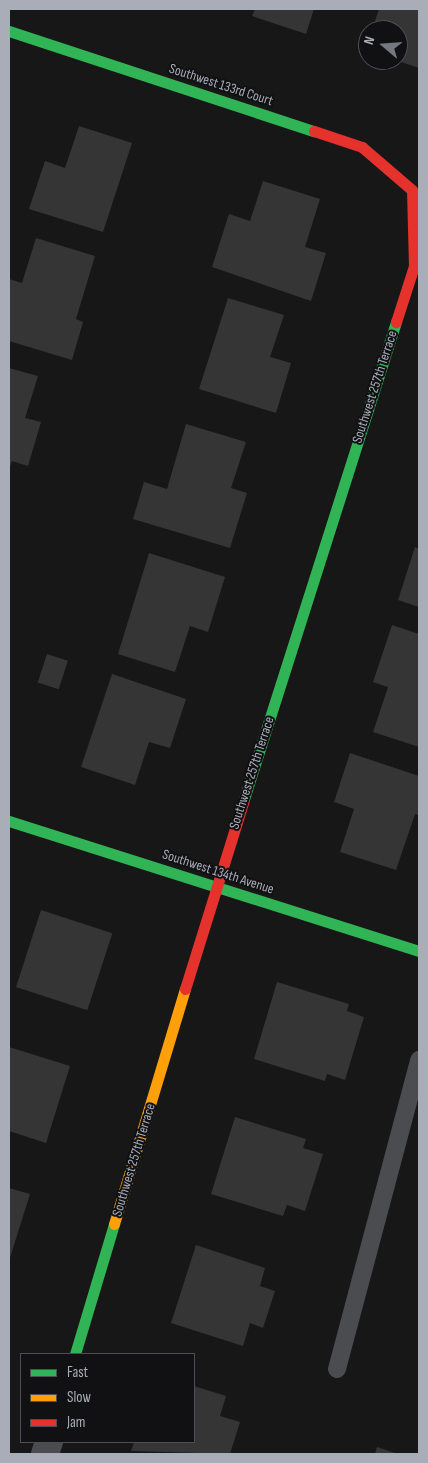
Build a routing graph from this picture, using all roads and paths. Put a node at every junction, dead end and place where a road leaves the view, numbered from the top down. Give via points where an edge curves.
1 (9, 31) edge
2 (412, 190) joint
3 (9, 821) edge
4 (216, 887) junction
5 (419, 951) edge
6 (419, 1060) edge
7 (76, 1353) edge
8 (337, 1369) dead end

1 - 2 street, Southwest 133rd Court via 362,147
2 - 4 street, Southwest 257th Terrace via 414,266
3 - 4 street, Southwest 134th Avenue
4 - 5 street, Southwest 134th Avenue
4 - 7 street, Southwest 257th Terrace
6 - 8 lane

